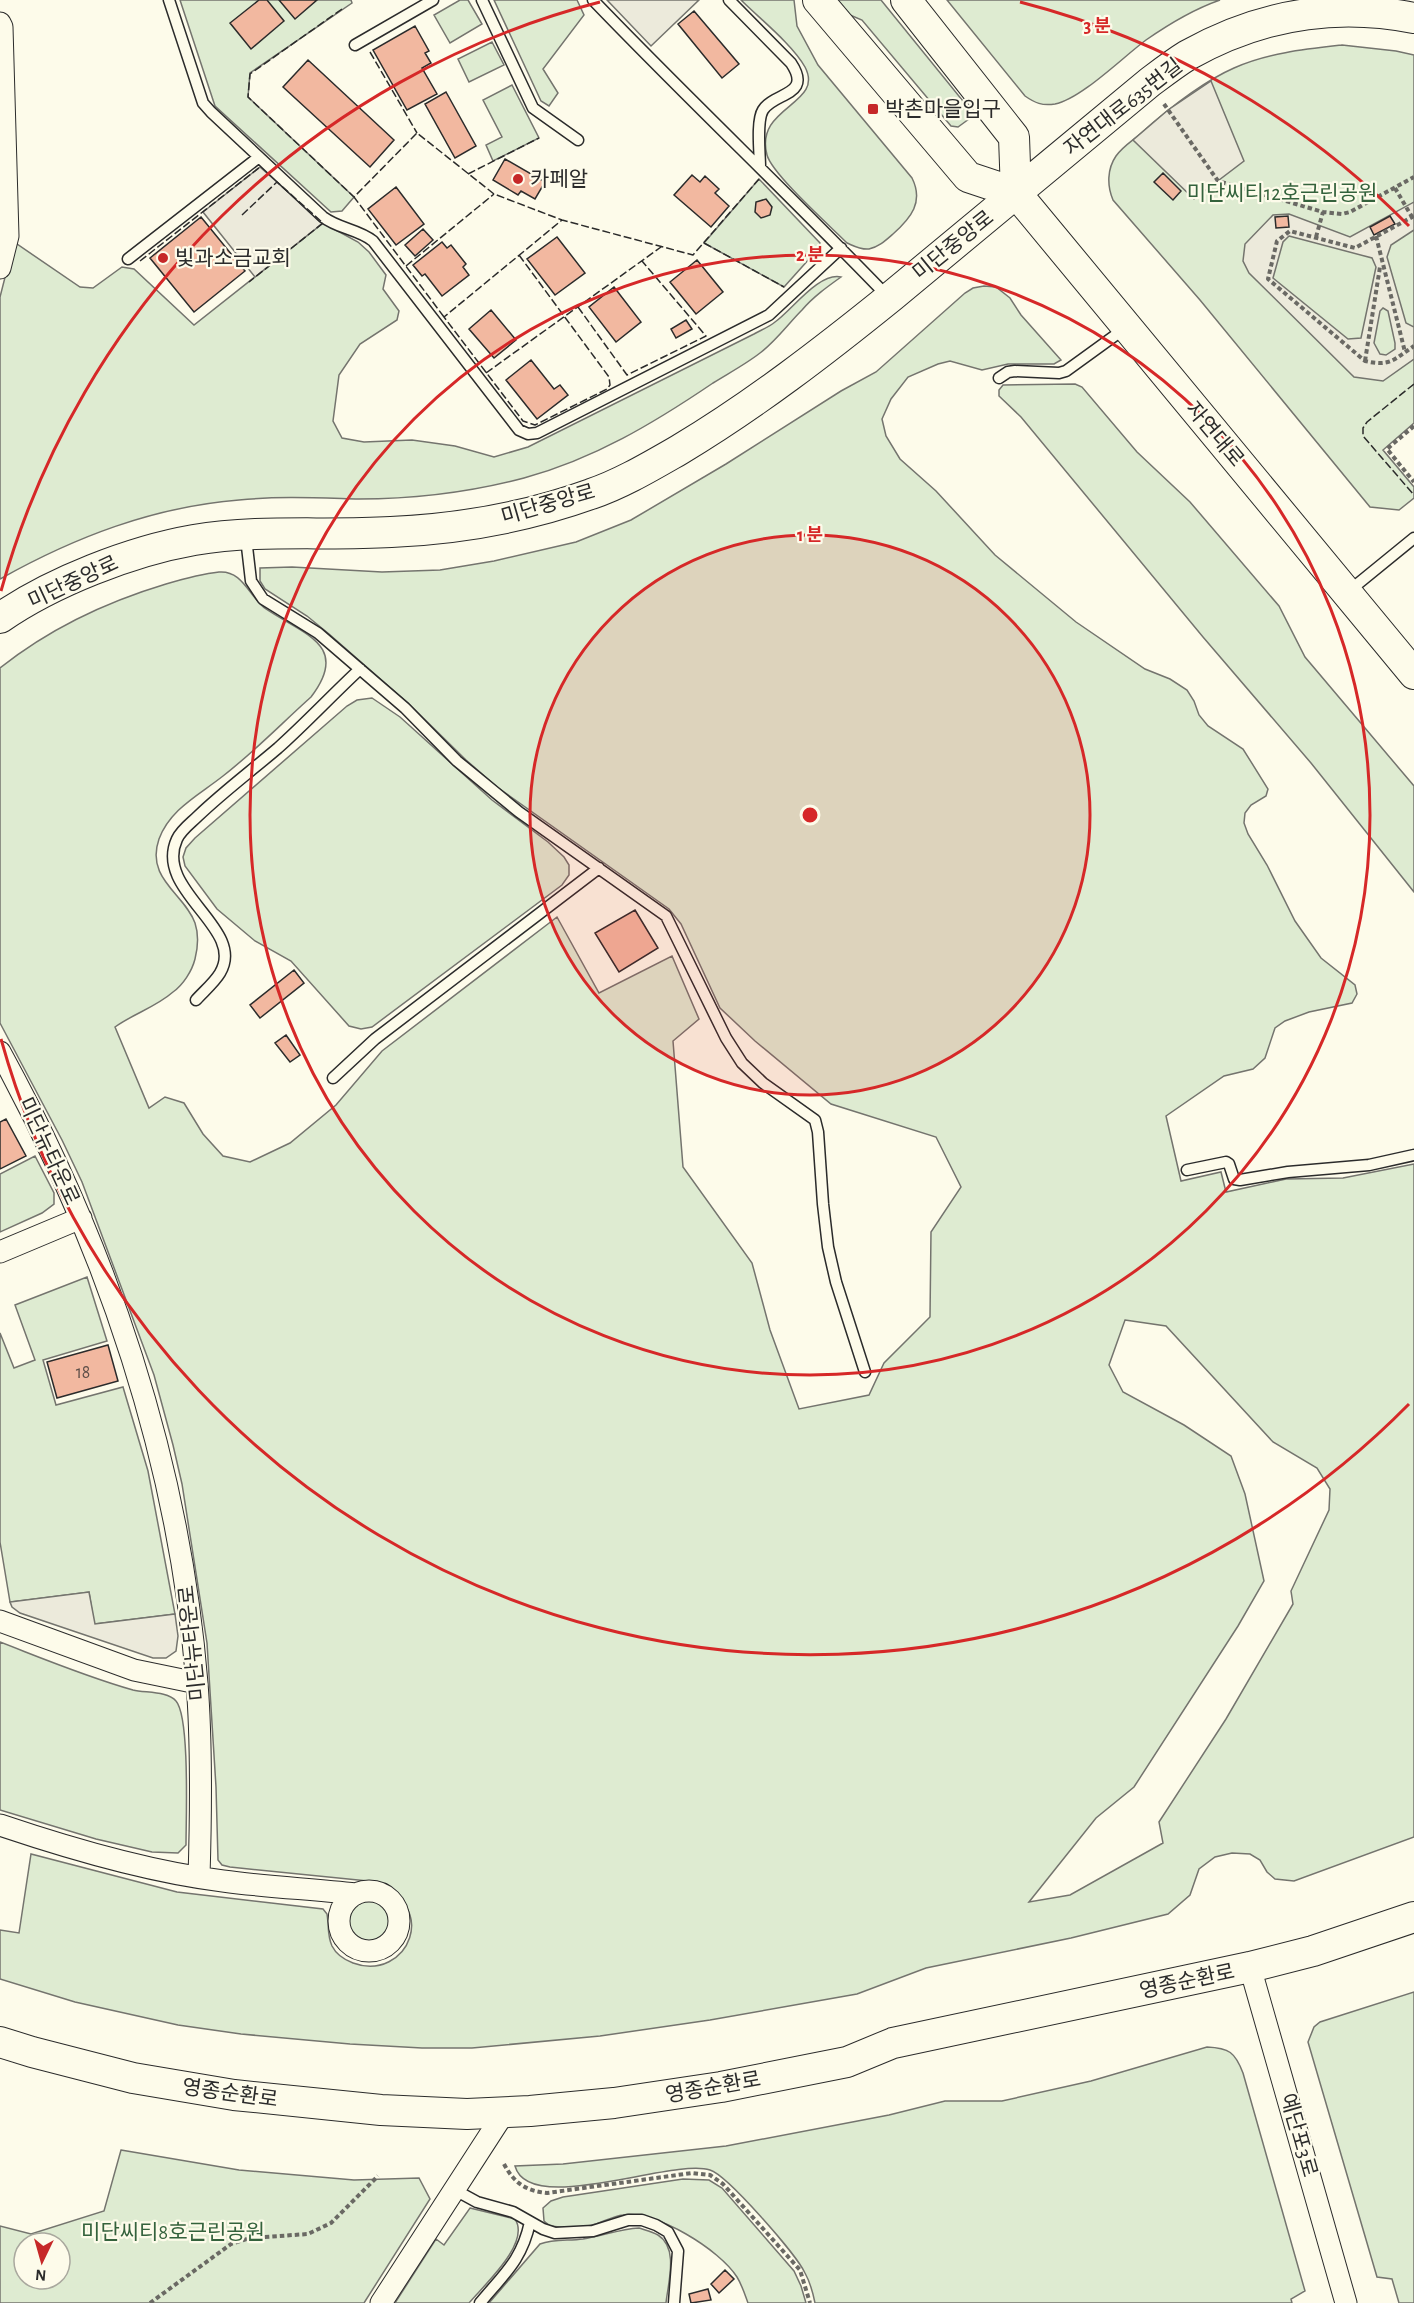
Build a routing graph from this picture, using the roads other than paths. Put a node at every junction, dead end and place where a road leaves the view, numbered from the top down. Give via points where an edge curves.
1 (169, 0) edge
2 (433, 0) edge
3 (482, 0) edge
4 (593, 0) edge
5 (729, 0) edge
6 (819, 0) edge
7 (906, 0) edge
8 (1414, 18) edge
9 (0, 23) edge
10 (355, 45) dead end
11 (579, 140) dead end
12 (259, 157) junction
13 (760, 167) junction
14 (1016, 193) junction
15 (841, 248) junction
16 (128, 259) dead end
17 (0, 268) edge
18 (889, 298) junction
19 (1127, 327) junction
20 (999, 378) dead end
21 (246, 534) junction
22 (1414, 538) edge
23 (1347, 593) junction
24 (0, 618) edge
25 (360, 669) junction
26 (1414, 674) edge
27 (599, 868) junction
28 (196, 1000) dead end
29 (0, 1052) edge
30 (333, 1078) dead end
31 (1414, 1155) edge
32 (1187, 1170) dead end
33 (81, 1218) junction
34 (0, 1252) edge
35 (865, 1371) dead end
36 (0, 1621) edge
37 (197, 1683) junction
38 (0, 1825) edge
39 (199, 1877) junction
40 (356, 1894) dead end
41 (1414, 1917) edge
42 (1250, 1967) junction
43 (0, 2042) edge
44 (504, 2113) junction
45 (455, 2190) junction
46 (530, 2222) junction
47 (381, 2303) edge
48 (480, 2303) edge
49 (674, 2303) edge
50 (1346, 2303) edge

1 - 12 lane via 203,103
2 - 10 lane
3 - 11 lane via 533,108
4 - 13 lane
5 - 13 lane via 797,72 798,84 793,91 764,108 760,117
6 - 14 main road via 968,177
7 - 14 main road via 1014,137
8 - 14 main road, 자연대로635번길 via 1380,11 1333,11 1274,19 1224,37 1186,56 1150,82
9 - 17 street via 8,236
12 - 15 lane via 334,225 363,233 373,242 519,430 528,434 537,433 769,315
12 - 16 lane
13 - 15 lane
14 - 18 main road, 미단중앙로
14 - 19 main road, 자연대로
15 - 18 lane
18 - 21 main road, 미단중앙로 via 714,429 593,494 519,515 453,527
19 - 20 lane via 1066,371 1015,371
19 - 23 main road, 자연대로
21 - 24 main road, 미단중앙로 via 193,540 121,559 64,583
21 - 25 lane via 255,590 318,633
22 - 23 lane
23 - 26 main road, 자연대로
25 - 27 lane via 489,788
25 - 28 lane via 177,838 172,864 177,878 224,947 220,973
27 - 30 lane via 375,1039
27 - 35 lane via 666,916 742,1063 815,1120 828,1247
29 - 33 street, 미단뉴타운로
31 - 32 lane via 1369,1165 1240,1180 1234,1179 1226,1162
33 - 34 street, 미단뉴타운로
33 - 37 street, 미단뉴타운로 via 114,1302 158,1443 185,1576
36 - 37 street via 134,1670
37 - 39 street, 미단뉴타운로 via 201,1776
38 - 39 street via 81,1850
39 - 40 street
41 - 42 main road, 영종순환로 via 1313,1951
42 - 44 main road, 영종순환로 via 893,2043 847,2062 721,2087 614,2103
42 - 50 street, 예단포3로
43 - 44 main road, 영종순환로 via 133,2078 234,2095 381,2110
44 - 45 street
45 - 46 lane
45 - 47 street
46 - 48 lane via 514,2264
46 - 49 lane via 555,2233 593,2230 628,2220 656,2225 668,2232 678,2251

